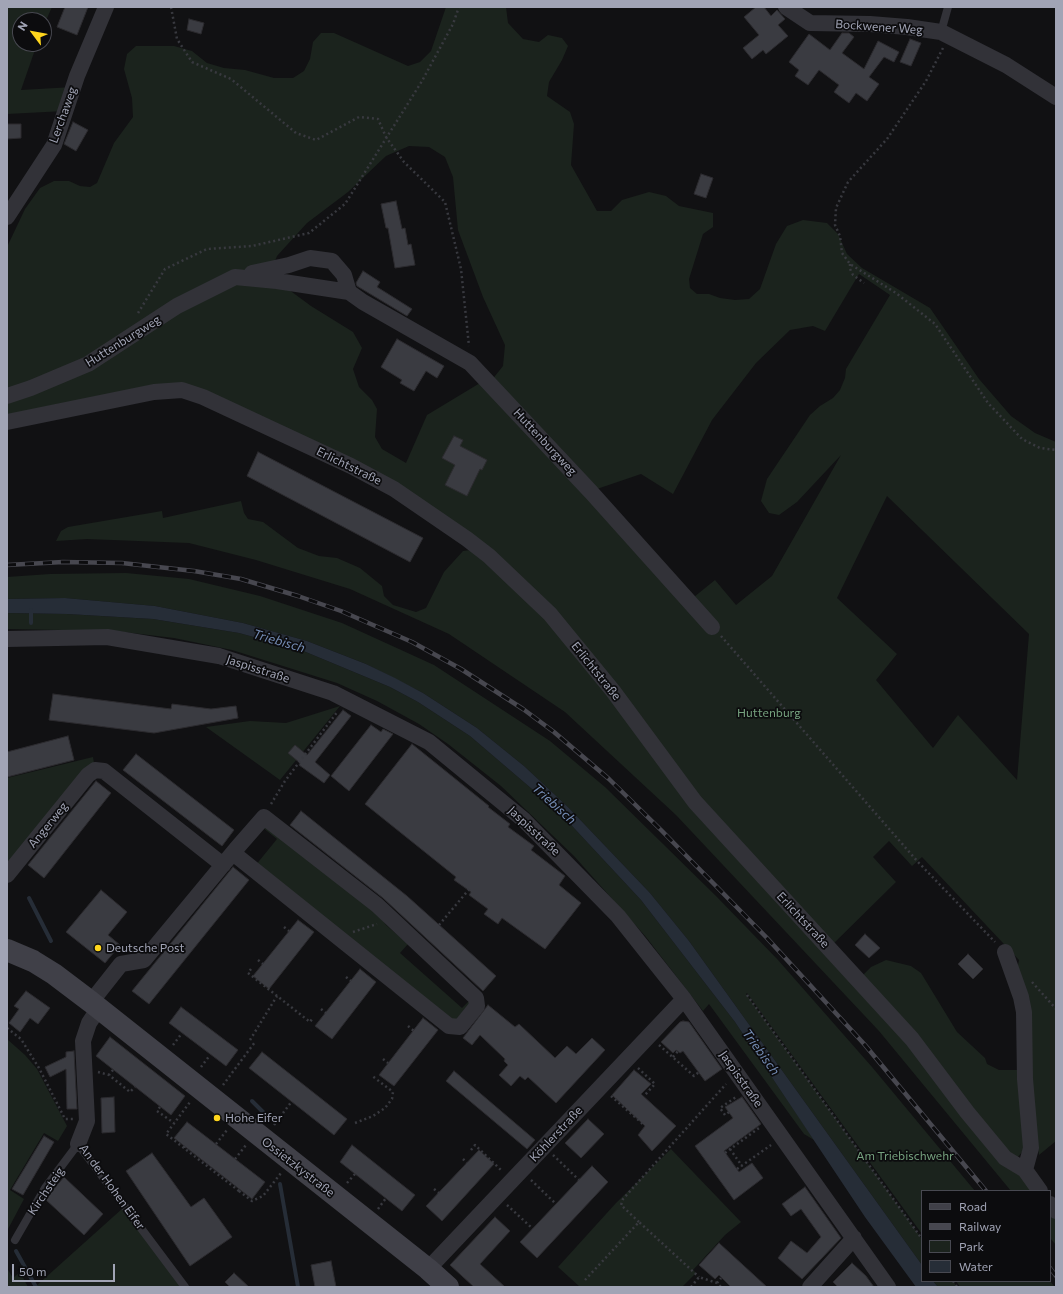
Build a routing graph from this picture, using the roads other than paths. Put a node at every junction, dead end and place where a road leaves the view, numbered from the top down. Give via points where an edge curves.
1 (106, 7) edge
2 (786, 7) edge
3 (948, 7) edge
4 (945, 34) junction
5 (1056, 97) edge
6 (7, 217) edge
7 (235, 277) junction
8 (349, 292) junction
9 (7, 396) edge
10 (7, 422) edge
11 (712, 627) road end
12 (7, 639) edge
13 (228, 859) junction
14 (7, 875) edge
15 (7, 950) edge
16 (1005, 952) road end
17 (684, 999) junction
18 (95, 1005) junction
19 (78, 1144) junction
20 (1025, 1170) junction
21 (1039, 1190) edge
22 (854, 1238) junction
23 (15, 1240) dead end
24 (428, 1269) junction
25 (185, 1287) edge
26 (448, 1287) edge
27 (810, 1287) edge
28 (888, 1287) edge

1 - 6 street, Lerchaweg via 77,76 54,145
2 - 4 street, Bockwener Weg via 810,23 907,26
3 - 4 lane
4 - 5 street, Bockwener Weg via 1006,65
7 - 8 street, Huttenburgweg
7 - 8 street, Huttenburgweg via 310,258 332,261 344,275
7 - 9 street, Huttenburgweg via 177,306 88,364
8 - 11 street, Huttenburgweg via 470,363 591,492
10 - 20 street, Erlichtstraße via 154,392 182,390 203,397 351,466 394,489 467,539 489,556 550,614 613,691 695,802 912,1039 1005,1158
12 - 17 street, Jaspisstraße via 107,637 218,656 347,699 428,742 524,820 618,916
13 - 13 street, An der Hohen Eifer via 337,936 450,1026 460,1027 477,1006 476,998 377,905 264,817
13 - 14 street, Angerweg via 104,771 95,770 88,775
13 - 18 street, An der Hohen Eifer via 144,960 121,964
15 - 18 main road, Ossietzkystraße via 33,961 54,974
16 - 20 street via 1024,1012 1025,1079 1031,1148
17 - 22 street, Jaspisstraße
17 - 24 street, Köhlerstraße
18 - 19 street, An der Hohen Eifer via 83,1041 87,1121
18 - 24 main road, Ossietzkystraße
19 - 23 lane, Kirchsteig via 46,1188
19 - 25 lane, An der Hohen Eifer
20 - 21 street, Erlichtstraße
22 - 27 street
22 - 28 street, Jaspisstraße
24 - 26 main road, Ossietzkystraße

